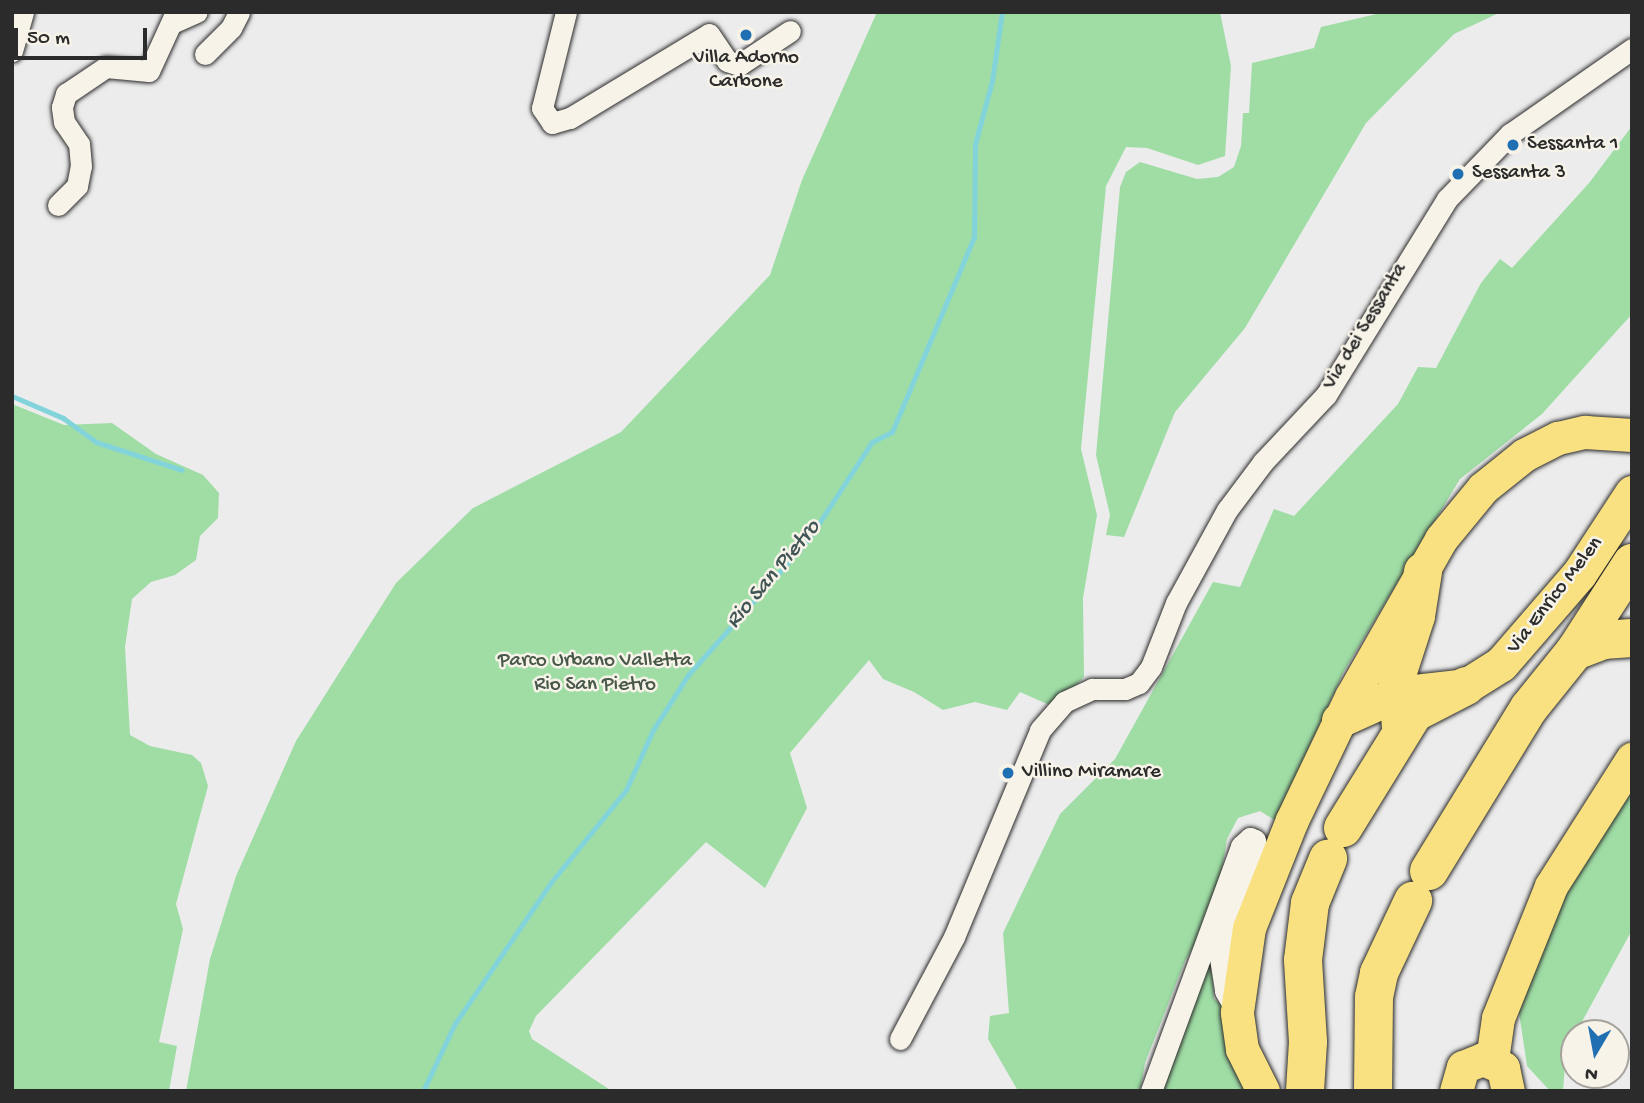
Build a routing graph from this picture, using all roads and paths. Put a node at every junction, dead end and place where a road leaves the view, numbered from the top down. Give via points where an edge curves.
1 (23, 12) edge
2 (197, 12) edge
3 (239, 12) edge
4 (566, 12) edge
5 (174, 17) edge
6 (790, 31) dead end
7 (1632, 49) edge
8 (12, 51) edge
9 (205, 54) dead end
10 (58, 205) dead end
11 (1632, 435) edge
12 (1632, 493) edge
13 (1632, 563) edge
14 (1423, 572) junction
15 (1632, 638) edge
16 (1575, 651) junction
17 (1466, 686) joint
18 (1399, 711) junction
19 (1339, 720) junction
20 (1632, 759) edge
21 (1237, 1012) junction
22 (1372, 1024) junction
23 (900, 1039) dead end
24 (1505, 1082) edge
25 (1304, 1086) edge
26 (1151, 1091) edge
27 (1263, 1091) edge
28 (1347, 1091) edge
29 (1373, 1091) edge
30 (1456, 1091) edge

1 - 8 street
2 - 5 street
3 - 9 street via 231,28
4 - 6 street via 542,108 552,123 570,118 709,34 727,61 739,65
5 - 10 street via 149,71 106,66 66,94 64,122 79,144 81,166 77,186
7 - 23 street, Via dei Sessanta via 1510,134 1447,199 1326,396 1263,462 1227,510 1139,683 1125,689 1092,689 1065,702 1041,730 954,937
11 - 14 main road via 1585,432 1539,446 1476,495
12 - 17 highway, Via Enrico Melen via 1579,574 1525,641 1501,664
13 - 16 highway
14 - 18 highway via 1416,616 1397,675
14 - 19 main road
15 - 16 highway via 1603,640
16 - 22 highway via 1529,708 1421,886 1379,973
17 - 18 highway
18 - 19 highway via 1361,706
18 - 25 highway via 1310,903 1303,960
19 - 21 main road via 1249,928
20 - 24 main road via 1551,886 1498,1018
21 - 26 street via 1225,991 1220,958 1257,852 1255,840 1250,838 1241,846
21 - 27 main road via 1242,1049
22 - 28 highway
22 - 29 highway
24 - 30 main road via 1478,1059 1463,1067

